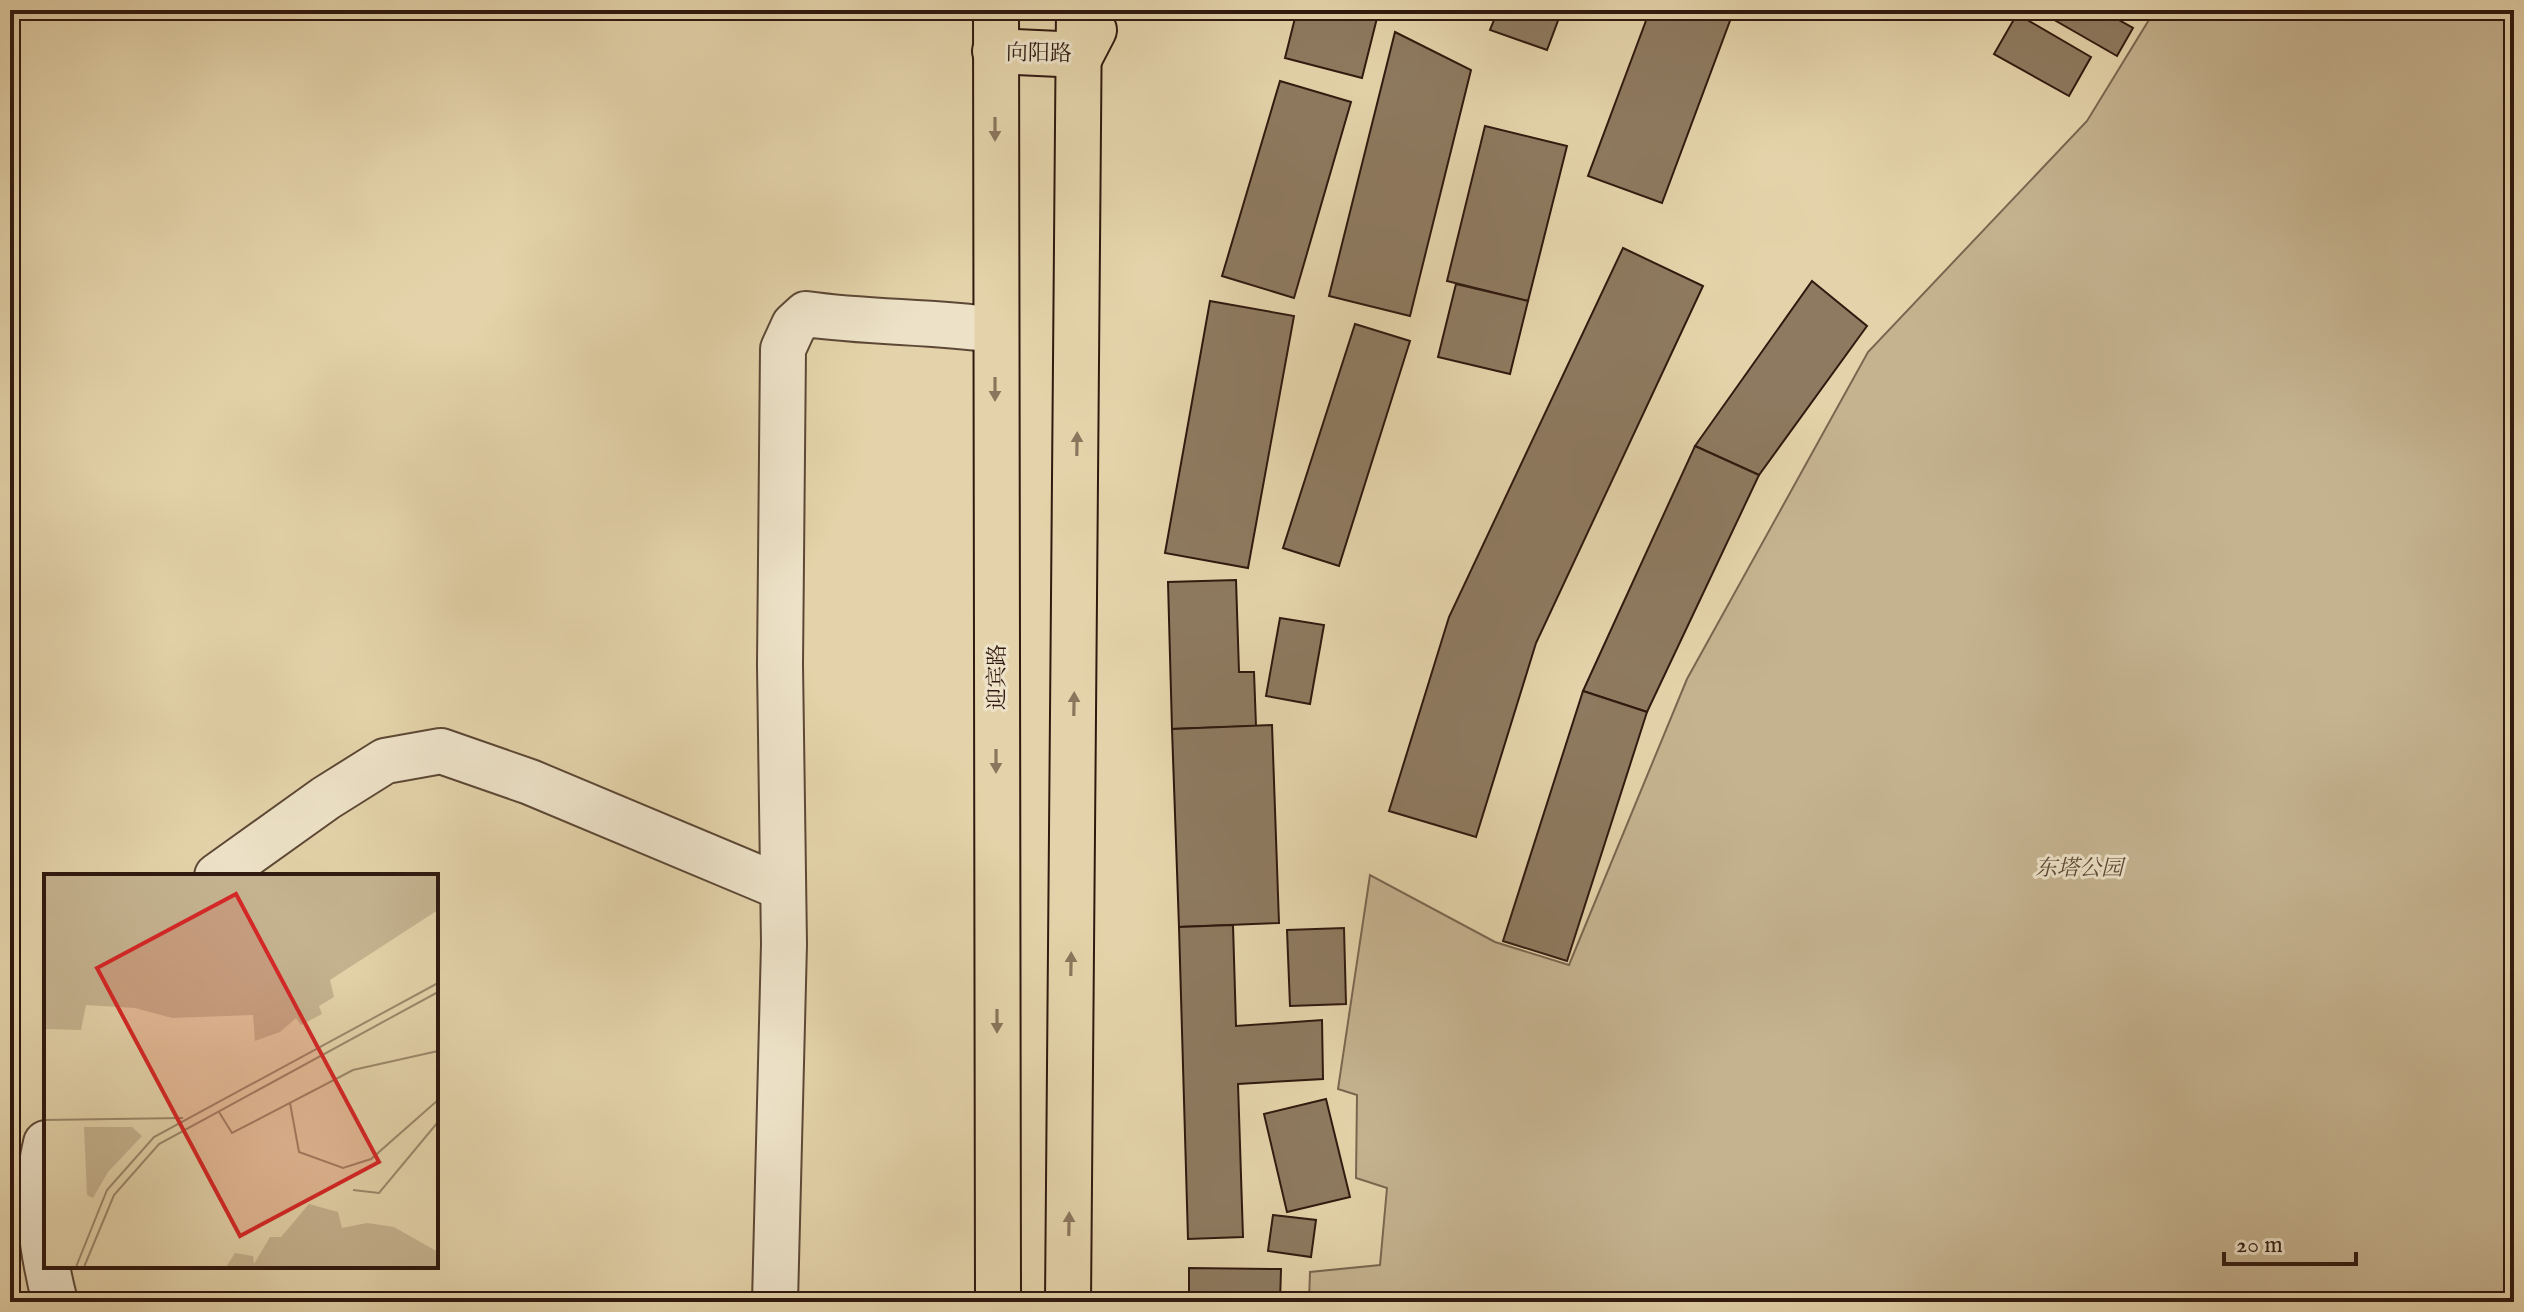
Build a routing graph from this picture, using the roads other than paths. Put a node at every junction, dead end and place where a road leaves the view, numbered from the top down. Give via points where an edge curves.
1 (1079, 10) edge
2 (1104, 10) edge
3 (996, 31) edge
4 (1081, 55) junction
5 (995, 330) junction
6 (220, 874) edge
7 (783, 888) junction
8 (44, 1152) edge
9 (44, 1245) edge
10 (46, 1268) edge
11 (55, 1302) edge
12 (775, 1302) edge
13 (998, 1302) edge
14 (1068, 1302) edge

1 - 4 main road
2 - 4 main road, 向阳路
3 - 4 main road, 向阳路
3 -> 5 main road, 迎宾路
14 -> 4 main road
5 - 7 street via 806,314 783,349
5 -> 13 main road, 迎宾路
6 - 7 street via 385,761 441,751 543,787
7 - 12 street
8 - 9 street via 38,1177
10 - 11 street

